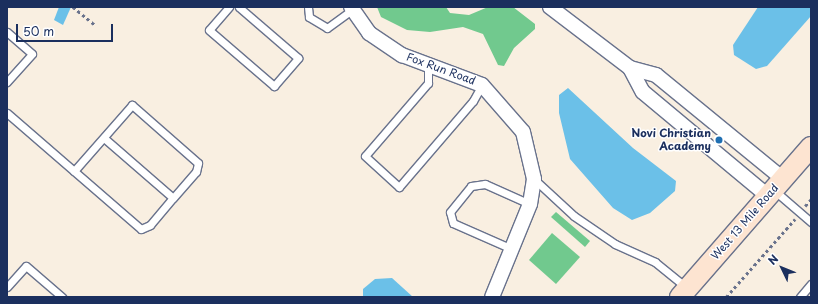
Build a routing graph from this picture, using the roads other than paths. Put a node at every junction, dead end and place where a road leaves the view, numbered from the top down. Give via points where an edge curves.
1 (229, 7) edge
2 (240, 7) edge
3 (308, 7) edge
4 (550, 7) edge
5 (352, 8) edge
6 (7, 32) edge
7 (428, 64) junction
8 (630, 68) junction
9 (7, 82) edge
10 (482, 85) junction
11 (7, 113) edge
12 (719, 128) junction
13 (104, 138) junction
14 (705, 144) junction
15 (811, 147) edge
16 (74, 171) junction
17 (534, 179) junction
18 (775, 188) junction
19 (173, 198) junction
20 (530, 204) junction
21 (811, 222) edge
22 (512, 249) junction
23 (811, 284) edge
24 (7, 287) edge
25 (684, 293) edge
26 (62, 297) edge
27 (492, 297) edge
28 (800, 297) edge

1 - 2 lane via 209,30 274,86 298,58
3 - 5 lane via 309,17 327,28
4 - 8 street
5 - 7 street, Fox Run Road via 369,33 402,55
6 - 9 lane via 32,54
7 - 10 street, Fox Run Road
7 - 10 lane via 428,82 365,156 399,187 473,102
8 - 12 street via 656,76
8 - 14 street via 643,92
10 - 17 street, Fox Run Road via 523,132
11 - 16 lane
12 - 14 street
12 - 18 street
13 - 16 lane
13 - 19 lane
13 - 19 lane via 132,106 190,154 198,163 196,172
14 - 18 street
15 - 18 street, West 13 Mile Road
16 - 19 lane via 141,229 150,225
17 - 20 street, Fox Run Road
17 - 25 lane via 574,216 615,244 655,262
18 - 21 lane
18 - 25 street, West 13 Mile Road
20 - 22 street, Fox Run Road
20 - 22 lane via 485,184 471,186 450,212 453,223
22 - 27 street, Fox Run Road
23 - 28 lane
24 - 26 lane via 26,266

